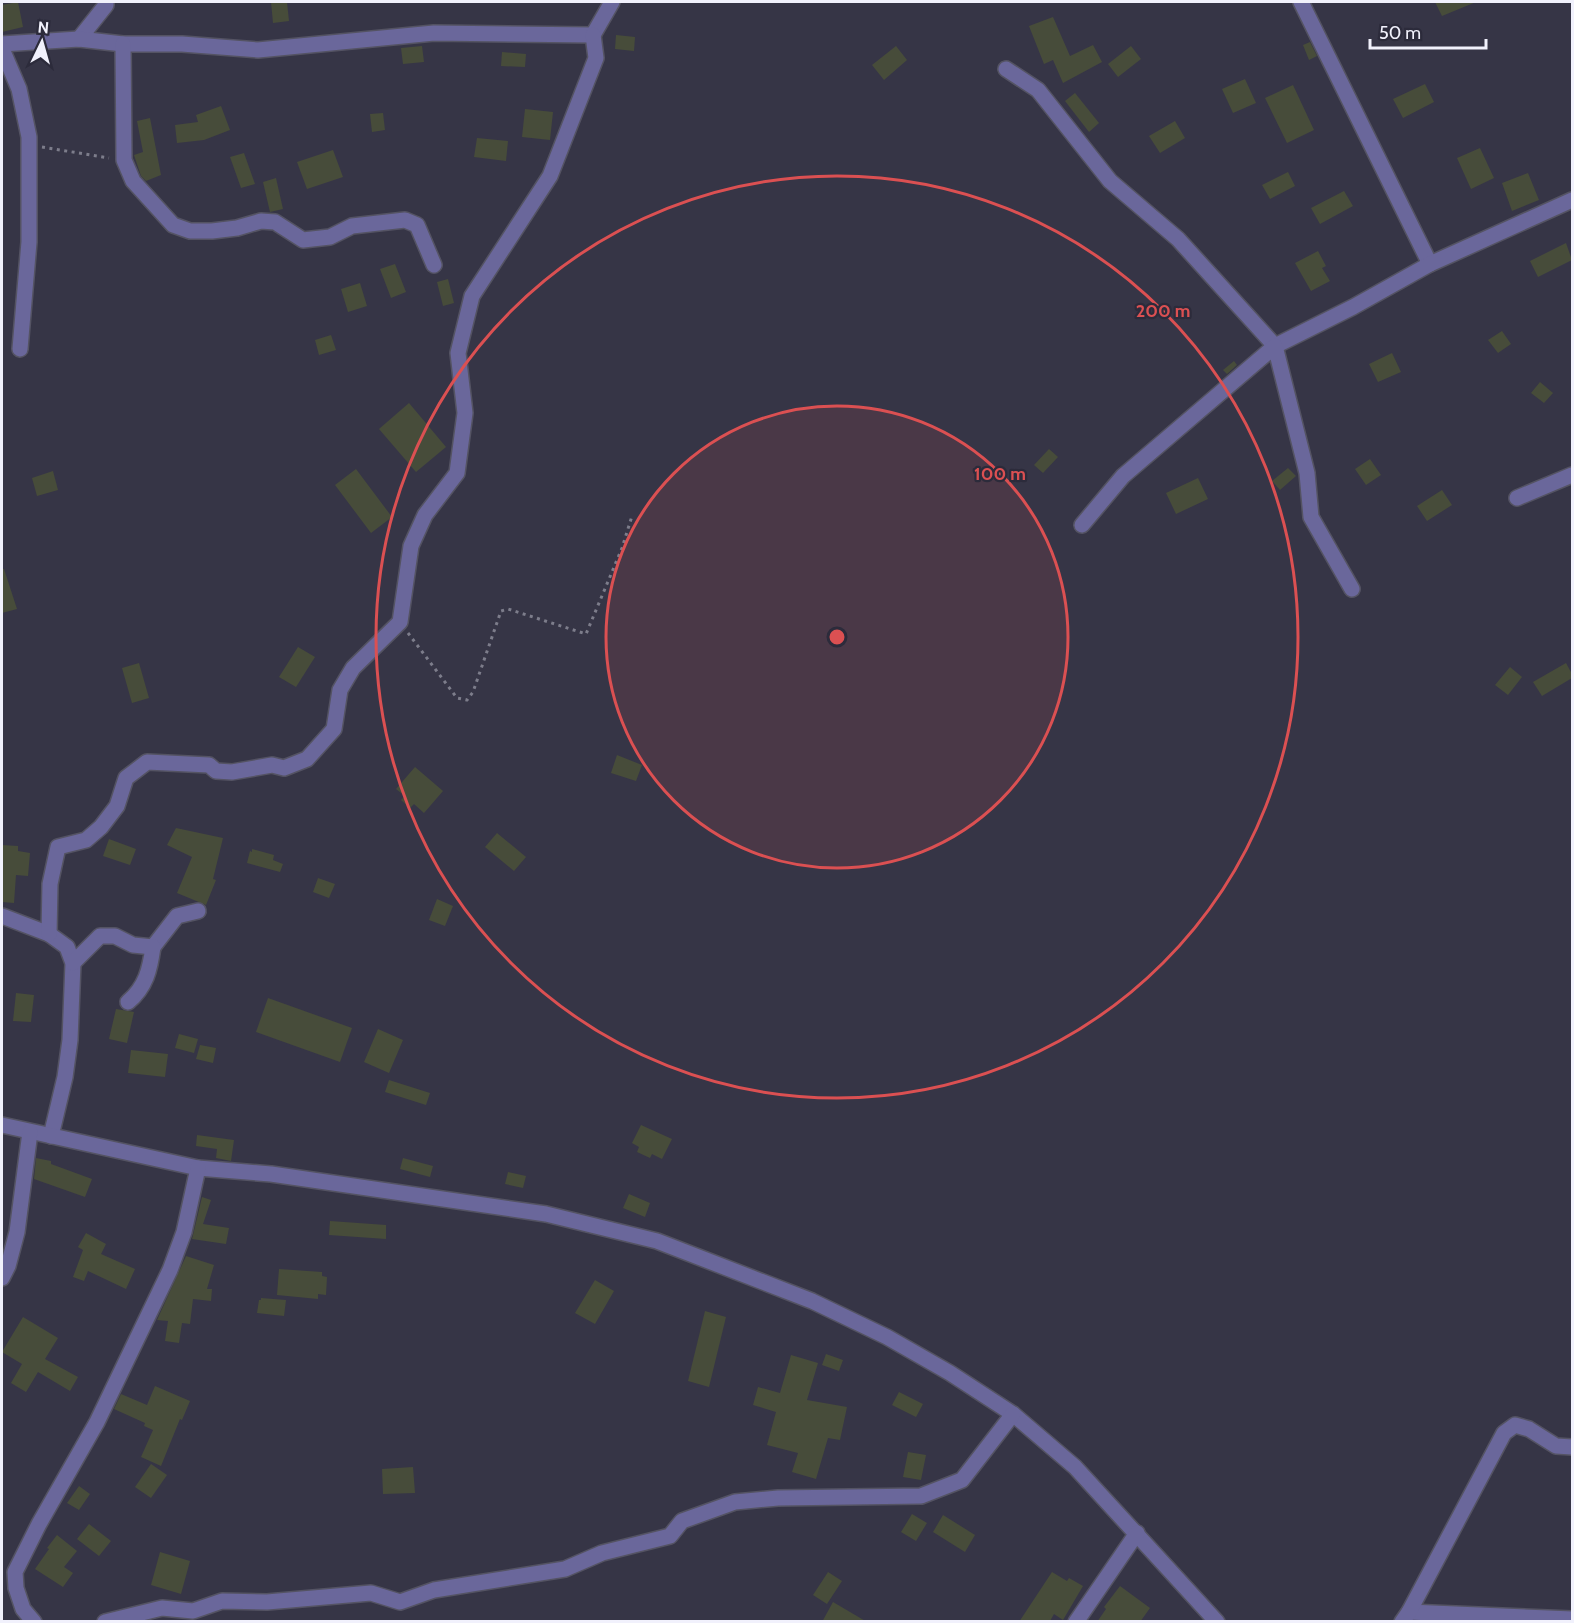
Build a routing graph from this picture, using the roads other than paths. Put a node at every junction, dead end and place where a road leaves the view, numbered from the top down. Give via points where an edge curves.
1 (106, 2) edge
2 (612, 2) edge
3 (1301, 2) edge
4 (593, 35) junction
5 (79, 39) junction
6 (2, 44) edge
7 (123, 44) junction
8 (2, 49) edge
9 (1006, 69) dead end
10 (1572, 200) edge
11 (1430, 264) junction
12 (434, 265) dead end
13 (1275, 346) junction
14 (20, 350) dead end
15 (1572, 475) edge
16 (1517, 498) dead end
17 (1082, 525) dead end
18 (1352, 589) dead end
19 (198, 911) dead end
20 (2, 916) edge
21 (50, 934) junction
22 (153, 947) junction
23 (73, 963) junction
24 (128, 1002) dead end
25 (2, 1125) edge
26 (30, 1132) junction
27 (51, 1136) junction
28 (198, 1168) junction
29 (2, 1278) edge
30 (1013, 1414) junction
31 (1572, 1447) edge
32 (1137, 1533) junction
33 (8, 1570) edge
34 (1405, 1617) edge
35 (1572, 1619) edge
36 (34, 1622) edge
37 (105, 1622) edge
38 (1076, 1622) edge
39 (1217, 1622) edge

1 - 5 street
2 - 4 street
3 - 11 street
4 - 7 street via 434,33 258,50
4 - 21 street via 596,58 550,176 472,296 458,353 465,413 457,473 425,515 411,546 400,622 353,668 340,690 334,729 307,759 284,768 272,765 232,772 216,771 209,765 147,762 126,778 117,806 101,827 86,840 58,847 50,884
5 - 6 street
5 - 7 street
7 - 12 street via 124,160 133,181 173,225 190,231 212,231 261,220 275,222 303,240 330,237 352,226 405,220 417,225
8 - 14 street via 19,89 28,137 29,242
9 - 13 street via 1038,90 1110,181 1178,239
10 - 11 street
11 - 13 street
13 - 17 street via 1123,476
13 - 18 street via 1307,472 1311,517
15 - 16 street
19 - 22 street via 177,916
20 - 21 street
21 - 23 street via 67,947
22 - 23 street via 133,945 115,936 100,936
22 - 24 street via 147,978
23 - 27 street via 70,1040
25 - 26 street
26 - 27 street
26 - 29 street via 17,1232
27 - 28 street
28 - 30 street via 283,1176 546,1214 657,1241 844,1316 950,1373
28 - 33 street via 184,1232 170,1270 97,1422
30 - 32 street via 1075,1467
30 - 37 street via 962,1480 921,1496 735,1502 682,1521 670,1536 602,1553 565,1569 434,1590 400,1602 371,1593 267,1602 222,1600 193,1611 162,1608
31 - 34 street via 1556,1446 1515,1425 1504,1433
32 - 38 street
32 - 39 street
33 - 36 street via 23,1609
34 - 35 street

